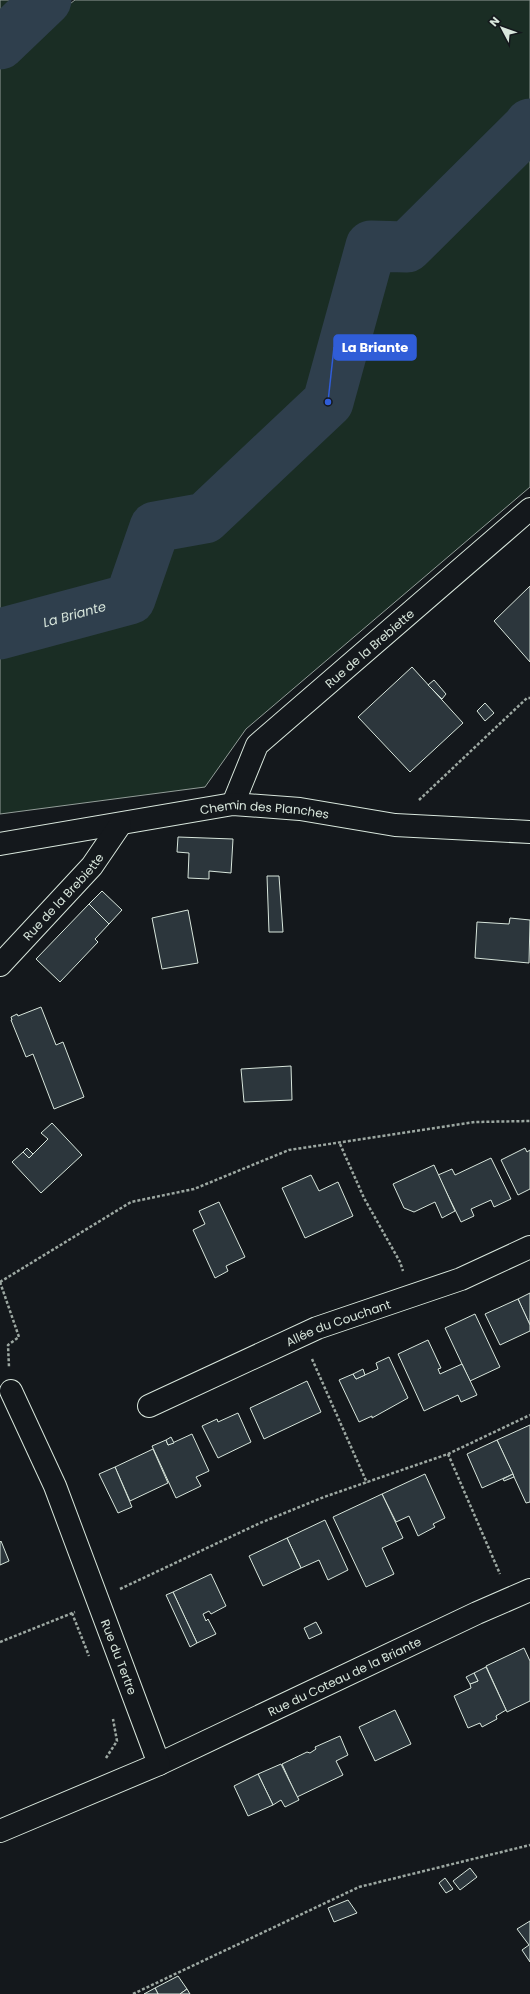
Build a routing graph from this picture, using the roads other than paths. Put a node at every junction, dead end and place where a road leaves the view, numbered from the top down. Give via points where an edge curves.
1 (530, 509) edge
2 (233, 804) junction
3 (120, 825) junction
4 (530, 832) edge
5 (0, 844) edge
6 (0, 964) edge
7 (530, 1247) edge
8 (11, 1391) road end
9 (149, 1406) dead end
10 (521, 1594) edge
11 (160, 1764) junction
12 (0, 1831) edge

1 - 2 street, Rue de la Brebiette via 257,746
2 - 3 street, Chemin des Planches
2 - 4 street, Chemin des Planches via 300,809 395,825
3 - 5 street, Chemin des Planches
3 - 6 street, Rue de la Brebiette via 92,866
7 - 9 street, Allée du Couchant via 462,1279 317,1328
8 - 11 street, Rue du Tertre via 55,1486
10 - 11 street, Rue du Coteau de la Briante
11 - 12 street

